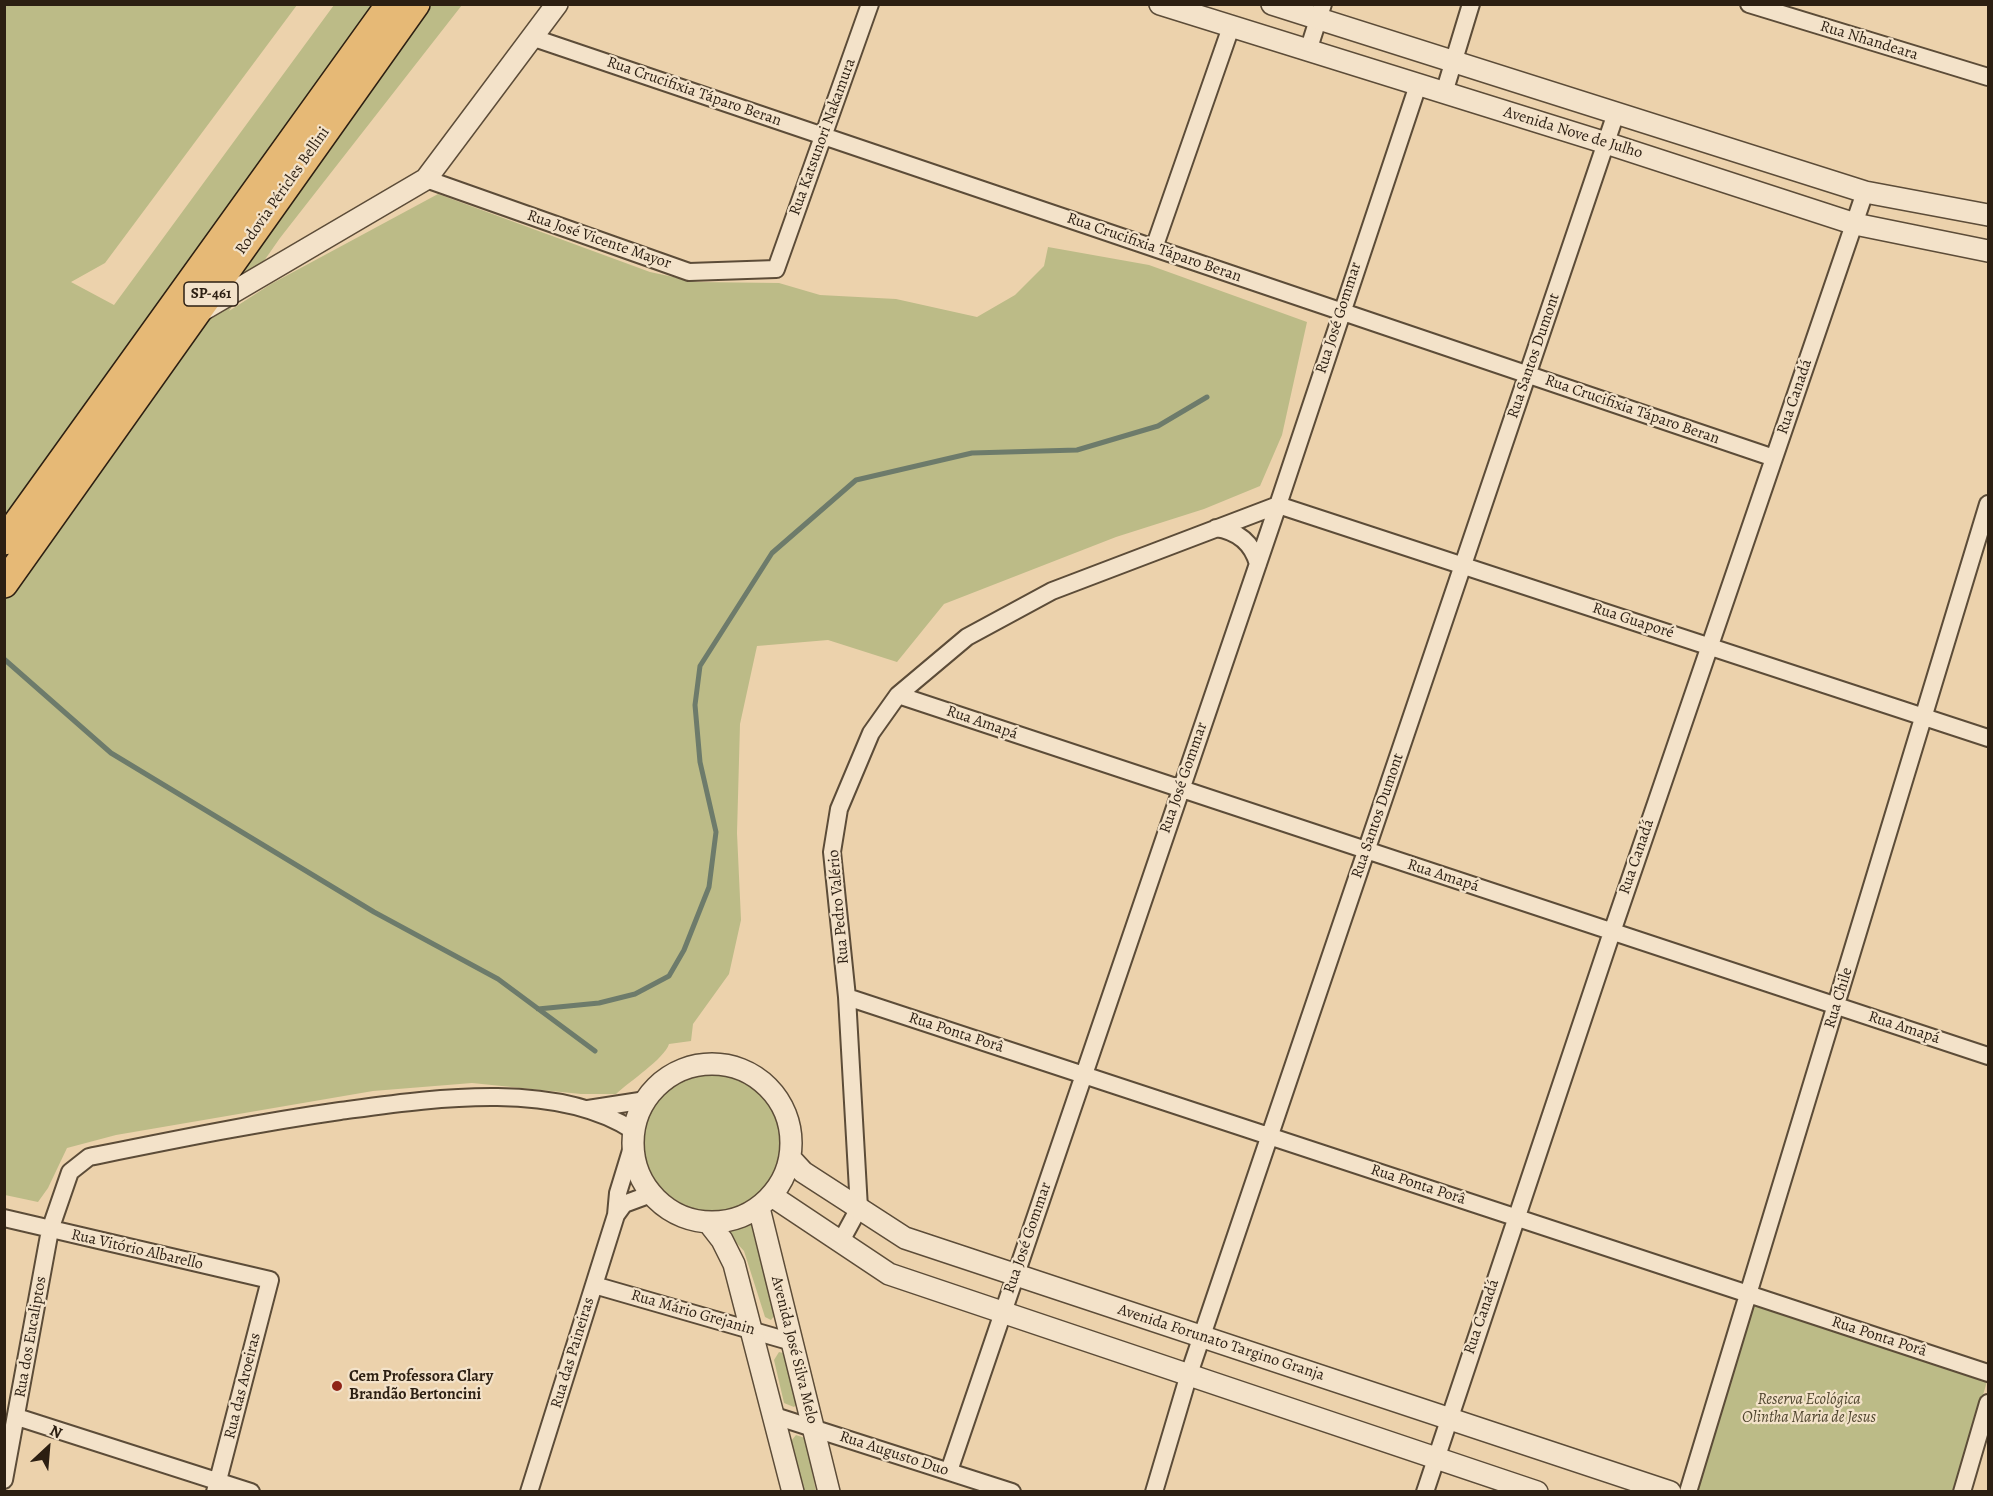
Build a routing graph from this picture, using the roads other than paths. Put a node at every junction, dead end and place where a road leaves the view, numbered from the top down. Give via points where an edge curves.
1 (390, 4) edge
2 (416, 4) edge
3 (557, 4) edge
4 (870, 4) edge
5 (1160, 4) edge
6 (1272, 4) edge
7 (1471, 4) edge
8 (1749, 4) edge
9 (1320, 12) edge
10 (1231, 27) junction
11 (534, 38) junction
12 (1308, 51) junction
13 (1453, 62) junction
14 (1989, 77) edge
15 (1418, 85) junction
16 (1444, 93) junction
17 (1616, 113) junction
18 (823, 136) junction
19 (1606, 143) junction
20 (426, 179) junction
21 (1865, 192) junction
22 (1989, 215) edge
23 (1855, 224) junction
24 (1154, 248) junction
25 (1989, 251) edge
26 (776, 270) joint
27 (1341, 311) junction
28 (197, 313) junction
29 (1527, 374) junction
30 (1774, 458) junction
31 (1989, 504) edge
32 (1278, 505) junction
33 (1216, 528) junction
34 (4, 541) edge
35 (1257, 564) junction
36 (1462, 565) junction
37 (5, 583) edge
38 (1710, 646) junction
39 (898, 695) junction
40 (1924, 717) junction
41 (1989, 738) edge
42 (1179, 790) junction
43 (1366, 851) junction
44 (1612, 932) junction
45 (847, 998) junction
46 (1836, 1006) junction
47 (1989, 1056) edge
48 (1083, 1075) junction
49 (646, 1100) junction
50 (587, 1109) junction
51 (1269, 1136) junction
52 (634, 1138) junction
53 (791, 1159) junction
54 (651, 1194) junction
55 (765, 1202) junction
56 (859, 1208) junction
57 (616, 1215) junction
58 (4, 1218) edge
59 (1515, 1218) junction
60 (708, 1222) junction
61 (50, 1230) junction
62 (841, 1241) junction
63 (1015, 1275) junction
64 (270, 1280) joint
65 (594, 1285) junction
66 (1748, 1294) junction
67 (1003, 1312) junction
68 (752, 1330) junction
69 (1202, 1336) junction
70 (792, 1342) junction
71 (1989, 1373) edge
72 (1189, 1374) junction
73 (1989, 1403) edge
74 (775, 1416) junction
75 (17, 1417) junction
76 (1448, 1418) junction
77 (814, 1428) junction
78 (1436, 1457) junction
79 (949, 1471) junction
80 (4, 1480) edge
81 (217, 1486) edge
82 (251, 1491) edge
83 (529, 1491) edge
84 (793, 1491) edge
85 (829, 1491) edge
86 (1012, 1491) edge
87 (1154, 1491) edge
88 (1425, 1491) edge
89 (1538, 1491) edge
90 (1670, 1491) edge
91 (1688, 1491) edge
92 (1962, 1491) edge

1 - 34 main road, Rodovia Péricles Bellini / SP-461
2 - 28 main road, Rodovia Péricles Bellini / SP-461
3 - 11 street
4 - 18 street, Rua Katsunori Nakamura
5 - 10 street, Avenida Nove de Julho
6 - 9 street, Avenida Nove de Julho
7 - 13 street
8 - 14 street, Rua Nhandeara
9 - 12 street
9 - 13 street, Avenida Nove de Julho
10 - 12 street, Avenida Nove de Julho
10 - 24 street
11 - 18 street, Rua Crucifixia Táparo Beran
11 - 20 street
12 - 15 street, Avenida Nove de Julho
13 - 16 street
13 - 17 street, Avenida Nove de Julho
15 - 16 street, Avenida Nove de Julho
15 - 27 street, Rua José Gommar
16 - 19 street, Avenida Nove de Julho
17 - 19 street, Rua Santos Dumont
17 - 21 street, Avenida Nove de Julho
18 - 24 street, Rua Crucifixia Táparo Beran
18 - 26 street, Rua Katsunori Nakamura
19 - 23 street, Avenida Nove de Julho
19 - 29 street, Rua Santos Dumont
20 - 26 street, Rua José Vicente Mayor via 689,272
20 - 28 street
21 - 22 street, Avenida Nove de Julho
21 - 23 street, Rua Canadá
23 - 25 street, Avenida Nove de Julho
23 - 30 street, Rua Canadá
24 - 27 street, Rua Crucifixia Táparo Beran
27 - 29 street, Rua Crucifixia Táparo Beran
27 - 32 street, Rua José Gommar
28 - 37 main road, Rodovia Péricles Bellini / SP-461
29 - 30 street, Rua Crucifixia Táparo Beran
29 - 36 street, Rua Santos Dumont
30 - 38 street, Rua Canadá
31 - 40 street, Rua Chile
32 - 33 street, Rua Pedro Valério
32 - 35 street, Rua José Gommar
32 - 36 street, Rua Guaporé
33 - 35 street via 1242,538 1252,549
33 - 39 street, Rua Pedro Valério via 1052,591 967,637
35 - 42 street, Rua José Gommar
36 - 38 street, Rua Guaporé
36 - 43 street, Rua Santos Dumont
38 - 40 street, Rua Guaporé
38 - 44 street, Rua Canadá
39 - 42 street, Rua Amapá
39 - 45 street, Rua Pedro Valério via 871,733 857,762 835,831 832,852
40 - 41 street, Rua Guaporé
40 - 46 street, Rua Chile
42 - 43 street, Rua Amapá
42 - 48 street, Rua José Gommar
43 - 44 street, Rua Amapá
43 - 51 street, Rua Santos Dumont
44 - 46 street, Rua Amapá
44 - 59 street, Rua Canadá
45 - 48 street, Rua Ponta Porâ
45 - 56 street, Rua Pedro Valério
46 - 47 street, Rua Amapá
46 - 66 street, Rua Chile
48 - 51 street, Rua Ponta Porâ
48 - 63 street, Rua José Gommar
49 - 50 street
49 - 52 street
49 - 53 street via 662,1082 682,1070 730,1066 753,1075 772,1091 785,1111 791,1134
50 - 52 street via 618,1121
50 - 61 street, Rua dos Eucaliptos via 512,1097 456,1097 266,1122 89,1157 70,1172
51 - 59 street, Rua Ponta Porâ
51 - 69 street, Rua Santos Dumont
52 - 54 street via 635,1162
52 - 57 street, Rua das Paineiras via 618,1193
53 - 55 street via 784,1179
53 - 56 street, Avenida Forunato Targino Granja via 803,1172
54 - 57 street via 624,1204
54 - 60 street via 686,1218
55 - 60 street via 726,1222
55 - 62 street
55 - 70 street, Avenida José Silva Melo
56 - 62 street
56 - 63 street, Avenida Forunato Targino Granja via 905,1238
57 - 65 street, Rua das Paineiras
58 - 61 street, Rua Vitório Albarello
59 - 66 street, Rua Ponta Porâ
59 - 76 street, Rua Canadá
60 - 68 street, Avenida José Silva Melo via 734,1264
61 - 64 street, Rua Vitório Albarello
61 - 75 street, Rua dos Eucaliptos
62 - 67 street via 889,1274
63 - 67 street, Rua José Gommar
63 - 69 street, Avenida Forunato Targino Granja
64 - 81 street, Rua das Aroeiras
65 - 68 street, Rua Mário Grejanin
65 - 83 street, Rua das Paineiras
66 - 71 street, Rua Ponta Porâ
66 - 91 street, Rua Chile
67 - 72 street
67 - 79 street, Rua José Gommar
68 - 70 street, Rua Mário Grejanin
68 - 74 street, Avenida José Silva Melo
69 - 72 street, Rua Santos Dumont
69 - 76 street, Avenida Forunato Targino Granja
70 - 77 street, Avenida José Silva Melo
72 - 78 street
72 - 87 street, Rua Santos Dumont
73 - 92 street
74 - 77 street, Rua Augusto Duo
74 - 84 street, Avenida José Silva Melo
75 - 80 street, Rua dos Eucaliptos
75 - 81 street
76 - 78 street, Rua Canadá
76 - 90 street, Avenida Forunato Targino Granja
77 - 79 street, Rua Augusto Duo
77 - 85 street, Avenida José Silva Melo
78 - 88 street, Rua Canadá
78 - 89 street
79 - 86 street, Rua Augusto Duo
81 - 82 street

